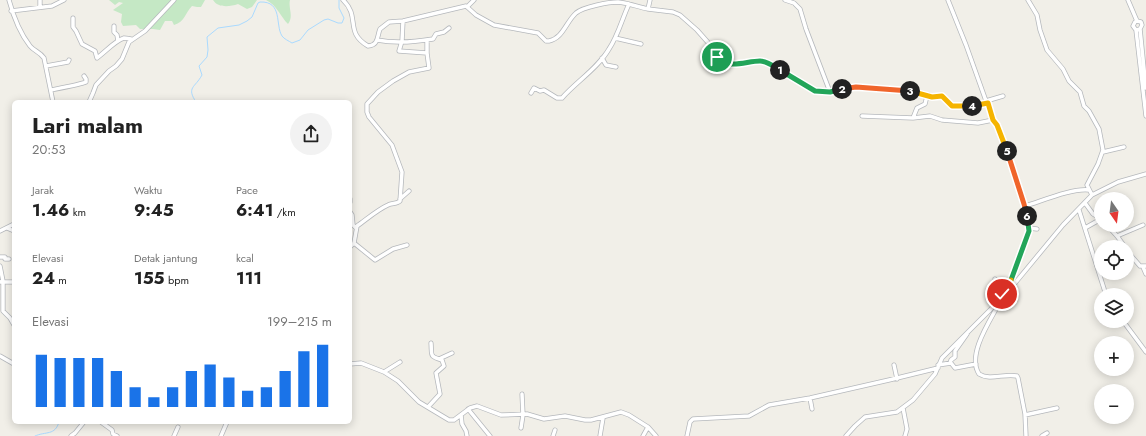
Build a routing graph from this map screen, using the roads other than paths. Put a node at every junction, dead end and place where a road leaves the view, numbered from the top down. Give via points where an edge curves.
1 (8, 0) edge
2 (40, 0) edge
3 (64, 0) edge
4 (174, 0) edge
5 (344, 0) edge
6 (474, 0) edge
7 (650, 0) edge
8 (785, 0) edge
9 (790, 0) edge
10 (948, 0) edge
11 (1028, 0) edge
12 (1128, 0) edge
13 (629, 4) junction
14 (466, 5) junction
15 (40, 7) junction
16 (648, 9) junction
17 (11, 11) junction
18 (73, 18) dead end
19 (403, 21) junction
20 (1136, 21) junction
21 (1144, 24) edge
22 (114, 26) dead end
23 (449, 28) dead end
24 (1138, 29) junction
25 (615, 38) junction
26 (131, 39) junction
27 (118, 40) junction
28 (377, 40) junction
29 (427, 40) junction
30 (402, 41) junction
31 (641, 44) dead end
32 (427, 53) junction
33 (1141, 53) junction
34 (602, 58) junction
35 (69, 60) dead end
36 (46, 66) junction
37 (616, 67) dead end
38 (84, 76) dead end
39 (1146, 88) edge
40 (51, 90) junction
41 (830, 92) junction
42 (531, 93) dead end
43 (929, 95) junction
44 (1003, 96) dead end
45 (53, 100) edge
46 (89, 100) edge
47 (987, 102) junction
48 (862, 116) dead end
49 (1146, 116) edge
50 (913, 118) junction
51 (993, 120) junction
52 (1124, 147) dead end
53 (1103, 152) junction
54 (1146, 174) edge
55 (1089, 190) junction
56 (409, 191) dead end
57 (1092, 195) junction
58 (400, 199) junction
59 (1085, 203) junction
60 (1025, 206) junction
61 (1079, 210) junction
62 (352, 215) edge
63 (1094, 215) edge
64 (1094, 223) edge
65 (1143, 224) dead end
66 (12, 225) edge
67 (7, 228) junction
68 (356, 228) junction
69 (1029, 228) junction
70 (1085, 228) junction
71 (1037, 229) dead end
72 (12, 230) edge
73 (0, 231) edge
74 (1114, 232) edge
75 (1118, 236) junction
76 (1121, 240) edge
77 (354, 243) joint
78 (407, 245) dead end
79 (0, 257) edge
80 (9, 259) dead end
81 (1134, 259) edge
82 (0, 266) edge
83 (1144, 266) edge
84 (1146, 274) edge
85 (995, 279) dead end
86 (1, 282) edge
87 (12, 282) edge
88 (1104, 288) edge
89 (1010, 289) junction
90 (1003, 297) junction
91 (12, 322) edge
92 (1128, 328) edge
93 (969, 331) junction
94 (431, 343) dead end
95 (1146, 352) edge
96 (452, 353) dead end
97 (0, 356) edge
98 (439, 359) junction
99 (400, 362) dead end
100 (12, 363) edge
101 (950, 363) junction
102 (352, 364) edge
103 (976, 364) junction
104 (894, 365) dead end
105 (938, 367) junction
106 (384, 372) junction
107 (897, 379) junction
108 (522, 394) dead end
109 (810, 398) junction
110 (428, 407) junction
111 (903, 408) junction
112 (1057, 408) dead end
113 (468, 409) junction
114 (812, 409) dead end
115 (461, 415) junction
116 (523, 415) junction
117 (1025, 415) junction
118 (602, 418) junction
119 (83, 424) edge
120 (104, 424) edge
121 (226, 424) edge
122 (178, 426) dead end
123 (648, 427) junction
124 (521, 428) dead end
125 (555, 430) dead end
126 (1047, 433) dead end
127 (75, 435) edge
128 (114, 435) edge
129 (71, 436) edge
130 (174, 436) edge
131 (221, 436) edge
132 (467, 436) edge
133 (490, 436) edge
134 (554, 436) edge
135 (600, 436) edge
136 (643, 436) edge
137 (656, 436) edge
138 (688, 436) edge
139 (846, 436) edge
140 (905, 436) edge
141 (1026, 436) edge
142 (1042, 436) edge

1 - 17 street
2 - 15 street
3 - 15 street
4 - 26 street via 145,31
5 - 28 street via 351,13 357,38 368,46 372,46
6 - 14 street
7 - 16 street
8 - 9 street
9 - 41 street via 800,9
10 - 47 street
11 - 53 street via 1037,15 1048,50 1069,81 1080,92 1084,106 1096,123
12 - 20 street
13 - 14 street via 615,2 580,10 560,35 549,41 538,33 494,25 476,15
13 - 16 street
13 - 25 street
14 - 19 street
15 - 17 street
16 - 41 street via 680,15 698,30 719,59 725,62 735,64 762,61 796,78 812,90
17 - 36 street via 31,47 41,53
18 - 27 street via 73,27 82,44 95,51 98,60
19 - 28 street via 383,25
19 - 30 street
20 - 21 street
20 - 24 street via 1133,24 1134,28
21 - 24 street
22 - 27 street
23 - 29 street via 436,34 433,40
24 - 33 street
25 - 31 street
25 - 34 street
26 - 27 street
26 - 46 street via 120,63 96,85
28 - 30 street
29 - 30 street via 413,43
29 - 32 street
30 - 32 street via 400,52
32 - 58 street via 429,68 409,72 393,81 378,92 368,104 369,117 392,145 394,156 401,168
33 - 39 street
33 - 49 street
34 - 37 street via 606,65
34 - 42 street via 562,98 534,88
35 - 36 street via 66,63
36 - 40 street
38 - 40 street via 86,82 82,84
40 - 45 street
41 - 43 street via 856,87 908,90
43 - 47 street via 942,96 952,106
43 - 50 street via 925,104 917,108
44 - 47 street
47 - 51 street
48 - 50 street
50 - 51 street via 930,116 942,120 978,123
51 - 60 street via 1008,152
52 - 53 street
53 - 55 street via 1087,185
54 - 57 street via 1118,182
55 - 57 street
55 - 60 street via 1067,193
56 - 58 street
57 - 59 street
58 - 68 street via 399,202 373,214
59 - 61 street
59 - 63 street
60 - 69 street
61 - 70 street
61 - 89 street via 1063,225
62 - 68 street
64 - 70 street
65 - 75 street
66 - 67 street
67 - 72 street
67 - 73 street
68 - 77 street
69 - 71 street
69 - 89 street
70 - 88 street
74 - 75 street
75 - 76 street
77 - 78 street via 375,260 393,249
79 - 80 street
81 - 83 street
82 - 86 street
83 - 84 street
85 - 90 street
86 - 87 street
86 - 91 street via 3,311
89 - 90 street
90 - 93 street
90 - 103 street via 979,341
92 - 95 street
93 - 101 street
93 - 105 street via 942,358
94 - 98 street via 432,356
96 - 98 street
97 - 100 street
98 - 110 street via 444,366 436,374 441,393
99 - 106 street
101 - 103 street via 955,368
101 - 105 street
102 - 106 street via 361,364
103 - 117 street via 980,374 985,377 1017,376
104 - 107 street
105 - 107 street
105 - 111 street via 924,387
106 - 110 street
107 - 109 street
108 - 116 street
109 - 114 street
109 - 138 street via 769,405 749,416 692,420
110 - 115 street via 449,420
111 - 139 street via 895,413 865,417
111 - 140 street via 907,429
112 - 117 street
113 - 115 street
113 - 116 street via 477,406 503,416
113 - 133 street
115 - 132 street
116 - 118 street via 544,419 561,416 585,420
116 - 124 street
117 - 141 street
118 - 123 street via 621,412
118 - 135 street
119 - 127 street
120 - 128 street
121 - 131 street
122 - 130 street
123 - 136 street
123 - 137 street
125 - 134 street
126 - 142 street
127 - 129 street

